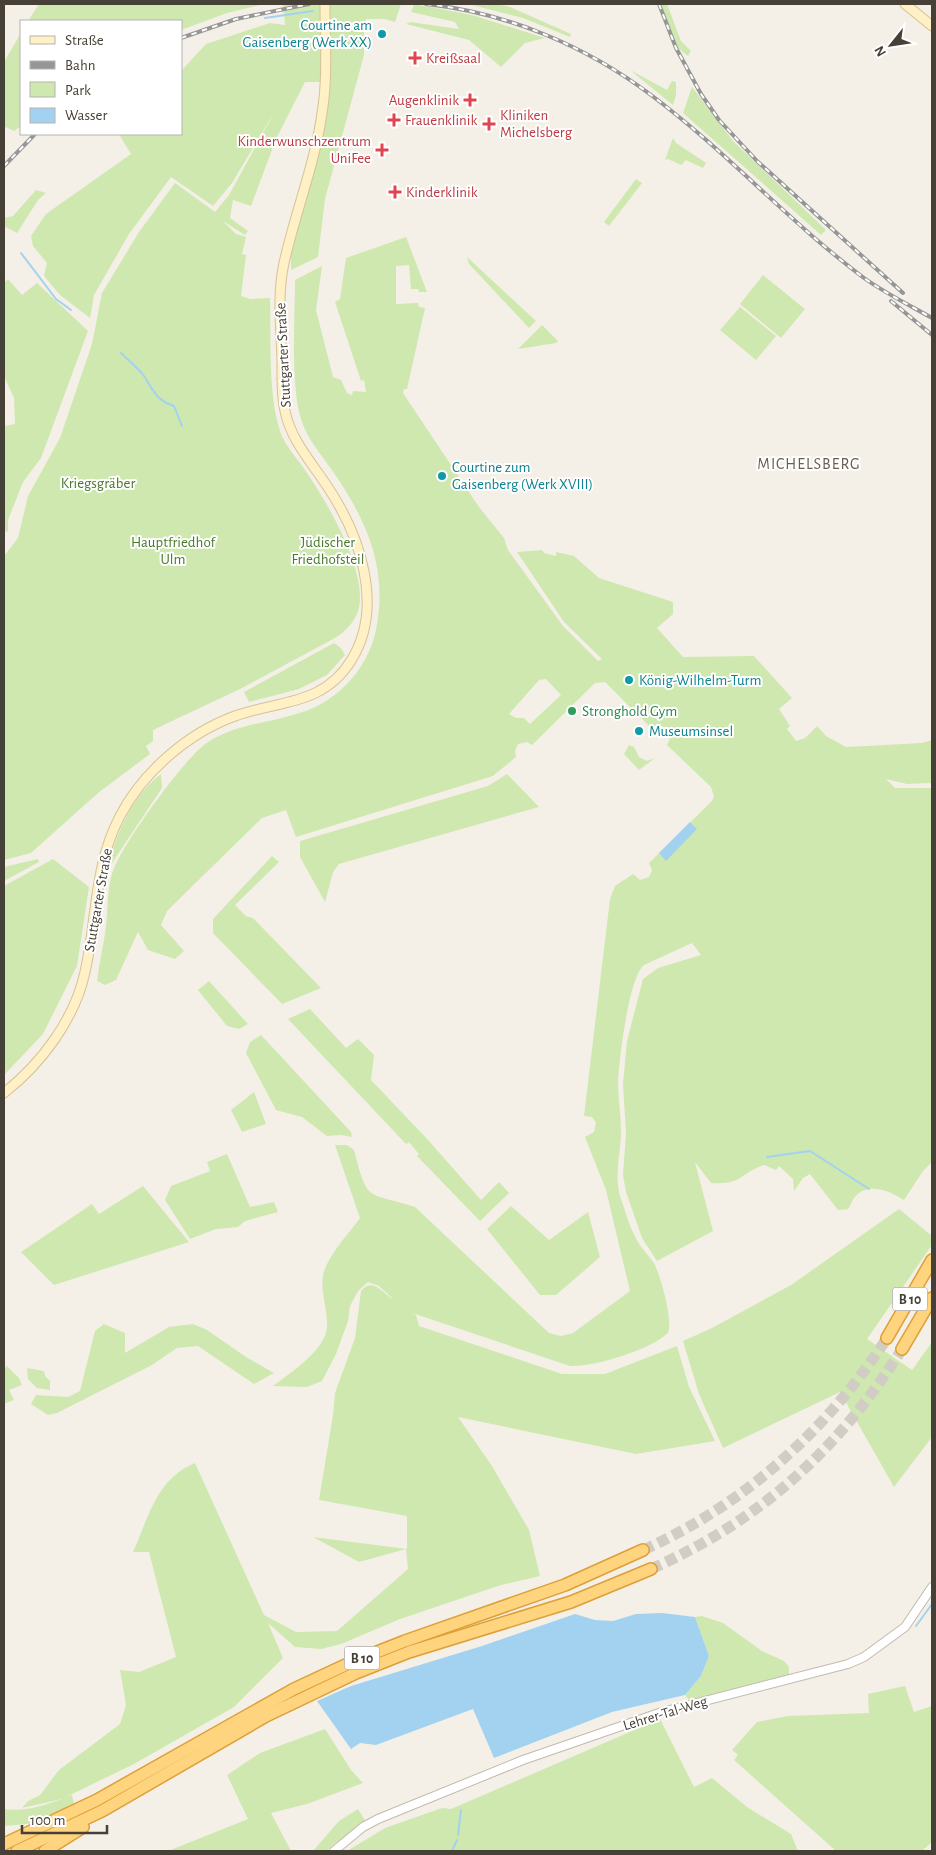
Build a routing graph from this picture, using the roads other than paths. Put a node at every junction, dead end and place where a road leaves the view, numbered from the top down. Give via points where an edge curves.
1 (325, 4) edge
2 (905, 4) edge
3 (932, 26) edge
4 (4, 1093) edge
5 (932, 1260) edge
6 (932, 1298) edge
7 (887, 1338) tunnel mouth
8 (902, 1349) tunnel mouth
9 (643, 1550) tunnel mouth
10 (651, 1570) tunnel mouth
11 (932, 1587) edge
12 (102, 1812) junction
13 (4, 1842) edge
14 (17, 1851) edge
15 (45, 1851) edge
16 (334, 1851) edge

1 - 4 main road, Stuttgarter Straße via 322,114 280,284 283,393 292,433 340,506 358,549 367,592 363,634 349,665 325,688 299,701 243,713 208,728 173,753 135,792 118,818 104,854 86,969 77,998 45,1052
2 - 3 main road
5 - 7 highway, B 10
6 - 8 highway, B 10
9 - 13 highway, B 10 via 565,1585 354,1661 286,1694 97,1800
10 - 12 highway, B 10 via 571,1602 409,1652 356,1673 266,1716
11 - 16 street, Lehrer-Tal-Weg via 905,1627 856,1661 662,1712 523,1760 378,1818
12 - 14 highway, B 10
12 - 15 highway

